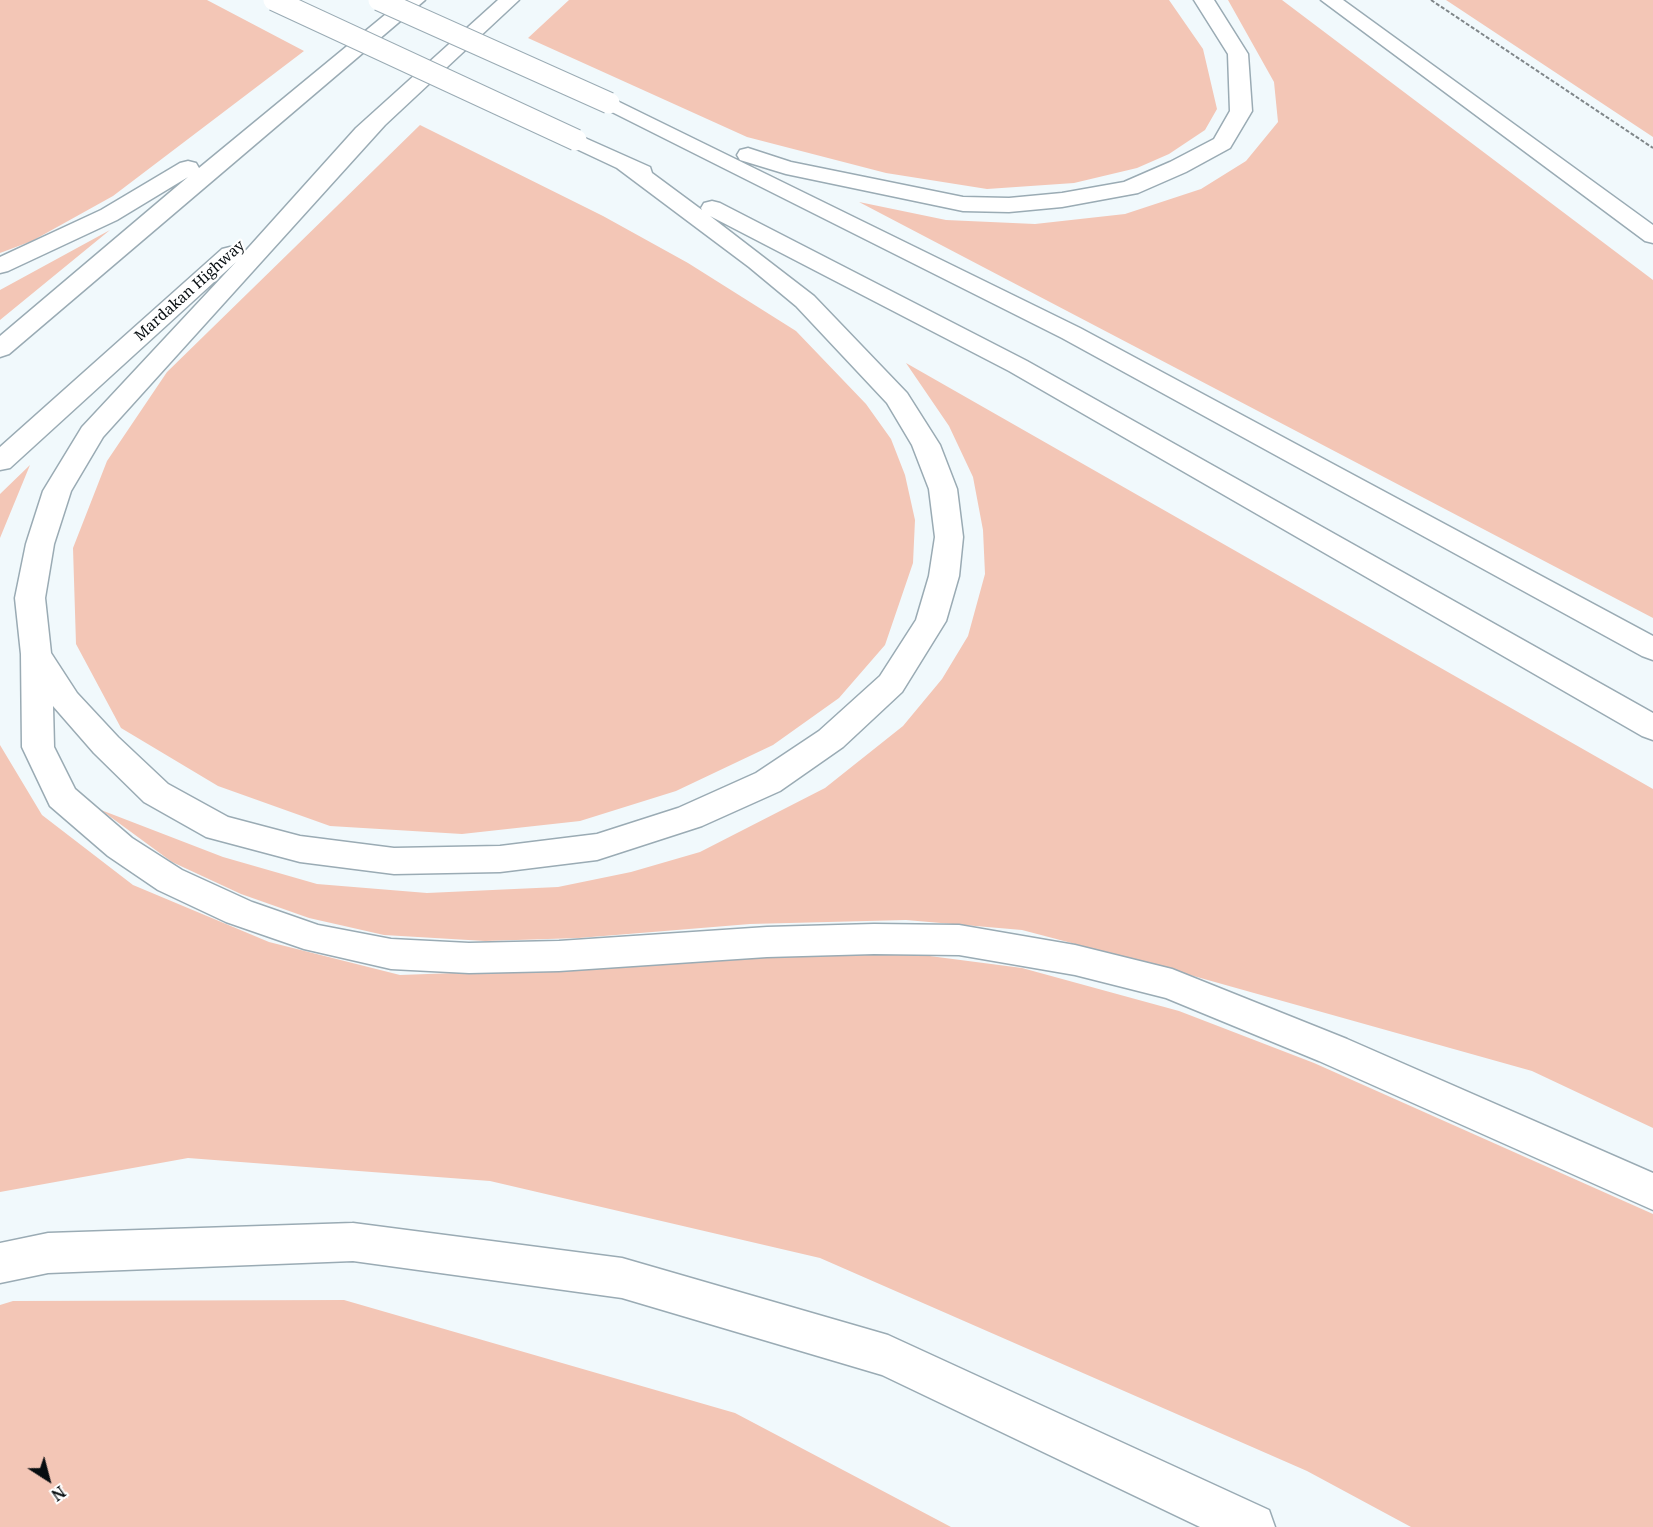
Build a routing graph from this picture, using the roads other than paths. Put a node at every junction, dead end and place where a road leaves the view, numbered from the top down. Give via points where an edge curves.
1 (274, 0) edge
2 (379, 0) edge
3 (415, 0) edge
4 (509, 0) edge
5 (519, 0) edge
6 (1204, 0) edge
7 (1331, 0) edge
8 (486, 21) junction
9 (283, 108) junction
10 (379, 119) junction
11 (655, 126) junction
12 (624, 163) junction
13 (1653, 236) edge
14 (0, 266) edge
15 (0, 349) edge
16 (0, 462) edge
17 (1653, 649) edge
18 (36, 654) junction
19 (1653, 728) edge
20 (1653, 1192) edge
21 (0, 1263) edge
22 (1252, 1527) edge

1 - 12 highway, bridge
2 - 11 highway, bridge
3 - 9 highway
4 - 8 highway
5 - 8 highway
6 - 11 highway via 1238,54 1241,111 1222,143 1130,188 1062,200 963,204 786,166
7 - 13 highway
8 - 10 highway
9 - 14 highway via 109,215
9 - 15 highway
10 - 16 highway, Mardakan Highway
10 - 18 highway via 92,433 57,491 40,544 30,598
11 - 17 highway via 1071,333
12 - 18 highway via 805,301 898,399 926,445 942,489 949,537 944,576 931,621 891,684 831,739 768,782 690,817 597,847 500,859 394,861 300,849 218,828 156,793 66,701
12 - 19 highway via 1018,366
18 - 20 highway via 38,747 62,798 120,847 170,880 239,912 317,939 390,954 469,958 767,942 959,940 1075,960 1172,984 1333,1050
21 - 22 highway via 48,1253 353,1242 622,1278 888,1356

